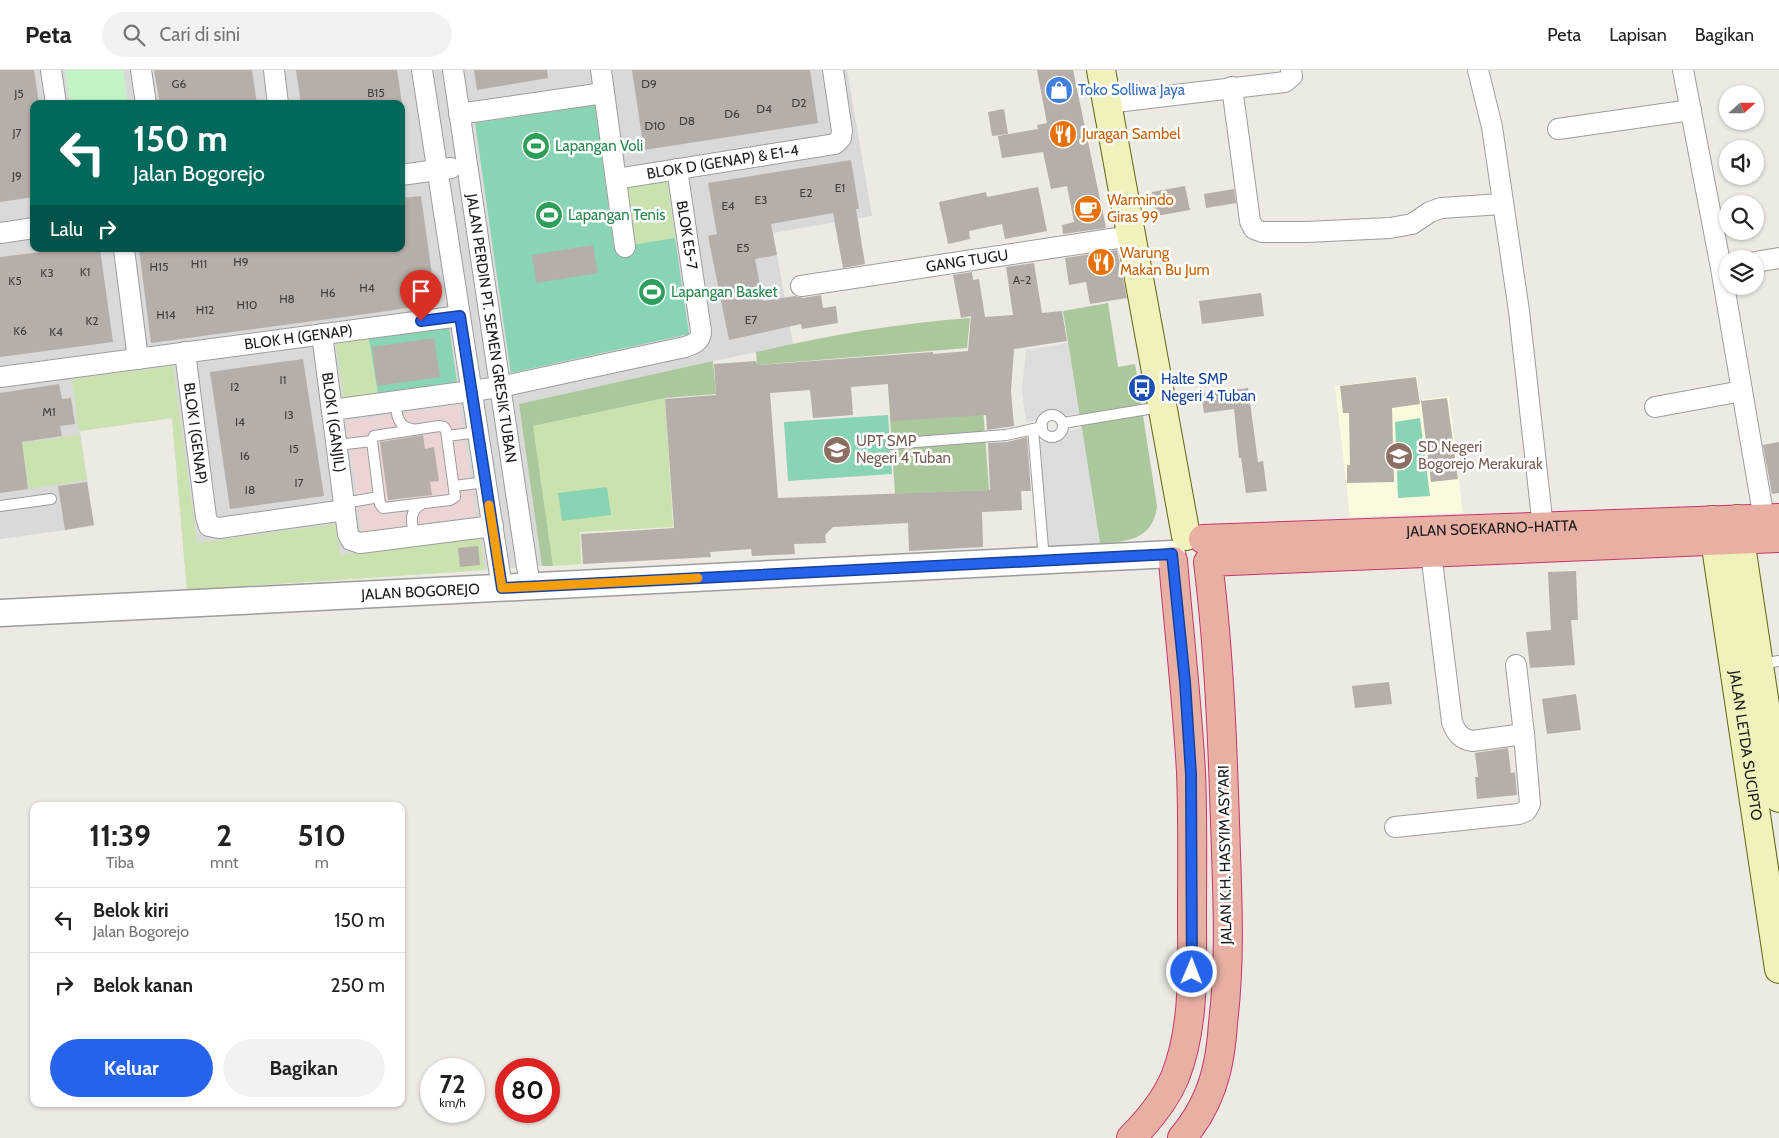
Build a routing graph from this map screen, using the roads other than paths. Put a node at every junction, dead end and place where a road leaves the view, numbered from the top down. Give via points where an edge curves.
1 (51, 70) edge
2 (141, 70) edge
3 (274, 70) edge
4 (422, 70) edge
5 (453, 70) edge
6 (601, 70) edge
7 (833, 70) edge
8 (1101, 70) edge
9 (1291, 70) edge
10 (1478, 70) edge
11 (1683, 70) edge
12 (1240, 81) edge
13 (604, 93) junction
14 (55, 100) edge
15 (145, 100) edge
16 (278, 100) edge
17 (1107, 103) junction
18 (1691, 110) junction
19 (459, 114) junction
20 (1558, 128) dead end
21 (467, 166) junction
22 (677, 169) junction
23 (438, 170) junction
24 (405, 174) edge
25 (616, 178) junction
26 (1502, 204) junction
27 (30, 229) edge
28 (0, 233) edge
29 (1131, 236) junction
30 (625, 247) dead end
31 (1720, 250) edge
32 (124, 252) edge
33 (1779, 258) edge
34 (1764, 260) edge
35 (801, 286) dead end
36 (1728, 295) edge
37 (460, 316) junction
38 (322, 334) junction
39 (185, 352) junction
40 (138, 359) junction
41 (0, 377) edge
42 (500, 387) junction
43 (472, 391) junction
44 (1742, 391) junction
45 (395, 402) junction
46 (1655, 406) dead end
47 (1163, 407) junction
48 (332, 410) junction
49 (1062, 423) junction
50 (1038, 428) junction
51 (415, 430) junction
52 (478, 432) junction
53 (447, 436) junction
54 (372, 441) junction
55 (890, 444) dead end
56 (337, 445) junction
57 (486, 482) junction
58 (454, 486) junction
59 (379, 497) junction
60 (51, 499) dead end
61 (426, 503) junction
62 (0, 506) edge
63 (345, 506) junction
64 (492, 526) junction
65 (1542, 527) junction
66 (1747, 528) edge
67 (414, 536) junction
68 (1416, 546) junction
69 (1188, 550) junction
70 (1044, 560) junction
71 (530, 587) junction
72 (502, 588) junction
73 (0, 614) edge
74 (1769, 663) edge
75 (1516, 665) dead end
76 (1524, 734) junction
77 (1779, 798) edge
78 (1395, 827) dead end
79 (1779, 969) edge
80 (1131, 1138) edge
81 (1182, 1138) edge

1 - 14 street
2 - 15 street
3 - 16 street
4 - 23 street, JALAN PERDIN PT. SEMEN GRESIK TUBAN
5 - 19 street, JALAN PERDIN PT. SEMEN GRESIK TUBAN
6 - 13 street
7 - 22 street, BLOK D (GENAP) & E1-4 via 842,135 837,143
8 - 17 main road
9 - 12 street via 1292,76 1285,82
10 - 26 street via 1492,127
11 - 18 street
12 - 17 street
12 - 26 street via 1250,221 1254,229 1262,232 1306,232 1390,228 1412,224 1441,208
13 - 19 street
13 - 25 street
17 - 29 main road
18 - 20 street
18 - 31 street
19 - 21 street, JALAN PERDIN PT. SEMEN GRESIK TUBAN
21 - 23 street
21 - 42 street, JALAN PERDIN PT. SEMEN GRESIK TUBAN
22 - 25 street, BLOK D (GENAP) & E1-4
22 - 42 street, BLOK E5-7 via 701,330 698,340 690,345
23 - 24 street
23 - 37 street, JALAN PERDIN PT. SEMEN GRESIK TUBAN
25 - 30 street
26 - 65 street via 1519,310
27 - 28 street
29 - 35 street, GANG TUGU
29 - 47 main road
32 - 40 street
33 - 34 street
36 - 44 street
37 - 38 street, BLOK H (GENAP)
37 - 43 street, JALAN PERDIN PT. SEMEN GRESIK TUBAN
38 - 39 street, BLOK H (GENAP)
38 - 48 street, BLOK I (GANJIL)
39 - 40 street, BLOK H (GENAP)
39 - 63 street, BLOK I (GENAP) via 206,517 210,526 219,528
40 - 41 street, BLOK H (GENAP)
42 - 43 street
42 - 71 street, JALAN PERDIN PT. SEMEN GRESIK TUBAN
43 - 45 street
43 - 52 street, JALAN PERDIN PT. SEMEN GRESIK TUBAN
44 - 46 street
44 - 66 street
45 - 48 street
45 - 51 lane via 400,423
47 - 49 lane
47 - 69 main road
48 - 56 street, BLOK I (GANJIL)
49 - 50 lane via 1050,416
49 - 50 lane via 1061,432 1054,437
50 - 55 lane via 1006,435
50 - 70 lane
51 - 53 lane via 442,426
51 - 54 lane via 374,436
52 - 53 lane
52 - 57 street, JALAN PERDIN PT. SEMEN GRESIK TUBAN
53 - 58 lane
54 - 56 lane
54 - 59 lane
56 - 63 street, BLOK I (GANJIL)
57 - 58 lane
57 - 64 street, JALAN PERDIN PT. SEMEN GRESIK TUBAN
58 - 61 lane via 455,496 452,499
59 - 61 lane via 384,508
59 - 63 lane
60 - 62 lane
61 - 67 lane via 417,506 413,513
63 - 67 street, BLOK I (GANJIL) via 348,534 354,542
64 - 67 street
64 - 72 street, JALAN PERDIN PT. SEMEN GRESIK TUBAN
65 - 66 highway, JALAN SOEKARNO-HATTA
65 - 68 highway, JALAN SOEKARNO-HATTA
66 - 68 highway, JALAN SOEKARNO-HATTA
66 - 74 main road, JALAN LETDA SUCIPTO
66 - 79 main road, JALAN LETDA SUCIPTO
68 - 69 highway, JALAN SOEKARNO-HATTA
68 - 76 street via 1452,722 1457,733 1472,741
69 - 70 street, JALAN BOGOREJO
69 - 80 highway via 1185,682 1191,774 1191,990 1185,1037 1175,1076 1152,1116
69 - 81 highway, JALAN K.H. HASYIM ASY'ARI via 1217,640 1228,918 1226,1003 1221,1047 1207,1100
70 - 71 street, JALAN BOGOREJO
71 - 72 street, JALAN BOGOREJO
72 - 73 street, JALAN BOGOREJO
74 - 77 main road, JALAN LETDA SUCIPTO
75 - 76 street
76 - 78 street via 1530,800 1526,810 1519,814

